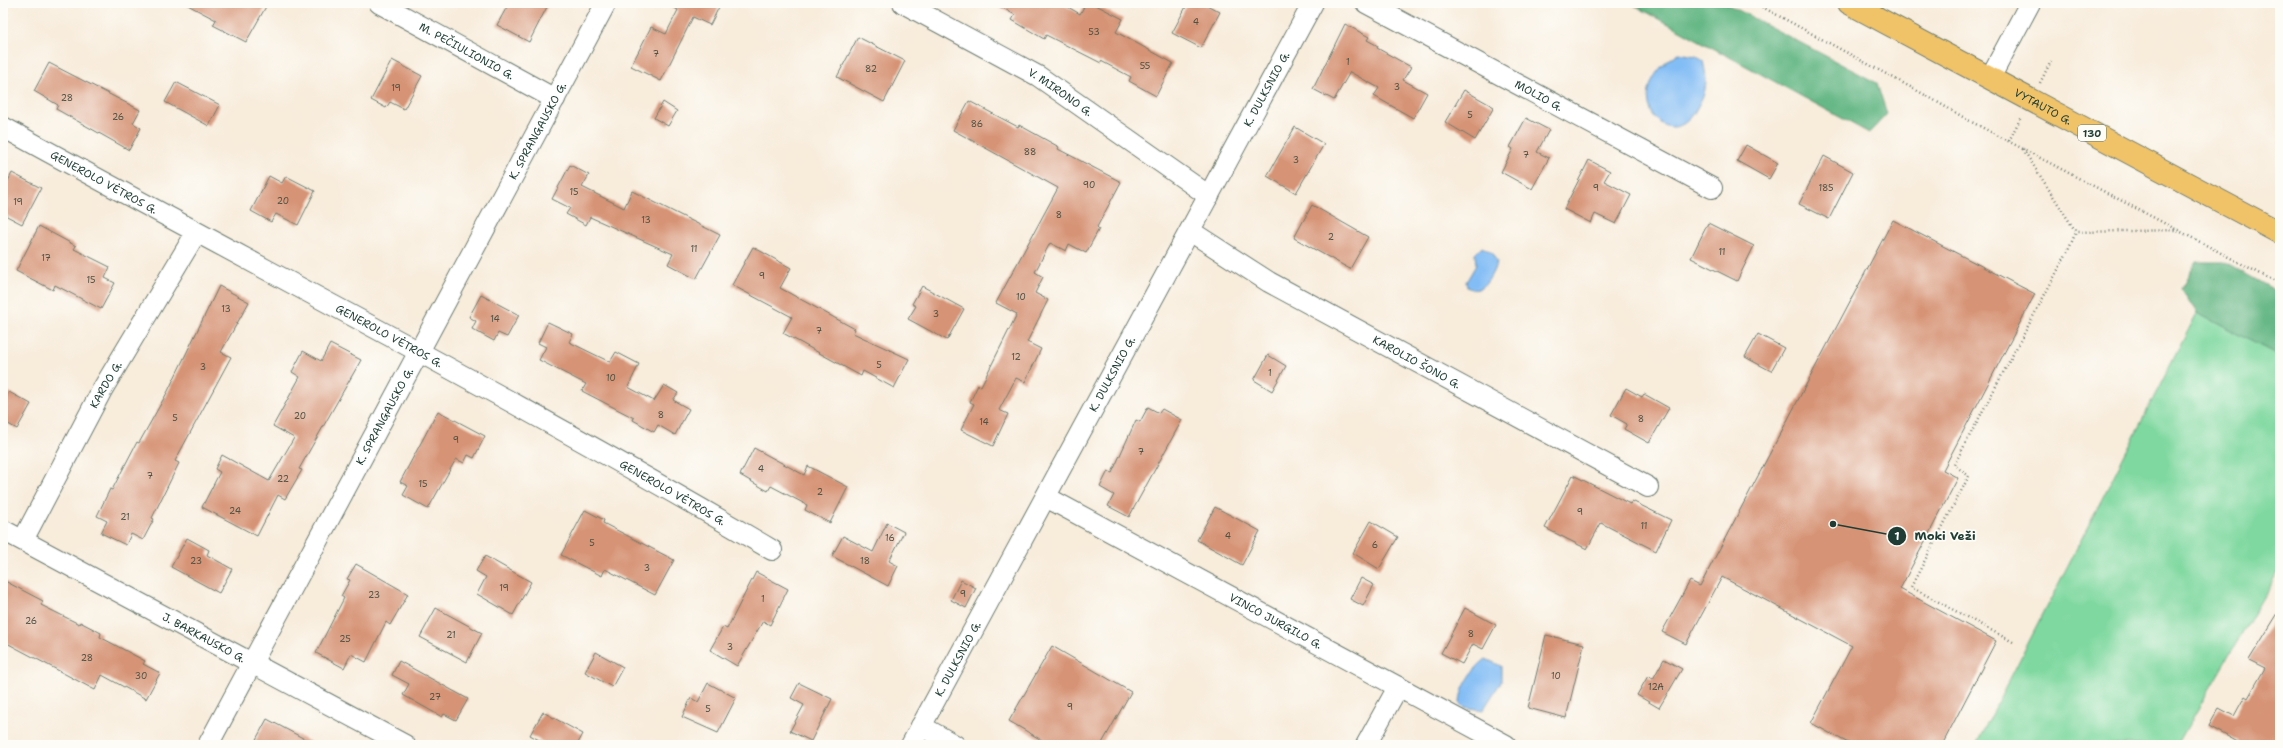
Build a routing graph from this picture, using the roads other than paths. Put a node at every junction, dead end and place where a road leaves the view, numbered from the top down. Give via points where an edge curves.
1 (379, 3) edge
2 (606, 3) edge
3 (903, 3) edge
4 (1313, 3) edge
5 (1366, 3) edge
6 (1849, 3) edge
7 (2030, 3) edge
8 (1990, 78) junction
9 (555, 99) junction
10 (3, 127) edge
11 (1712, 188) dead end
12 (1209, 196) junction
13 (1190, 231) junction
14 (196, 233) junction
15 (2280, 233) edge
16 (419, 350) junction
17 (1648, 487) dead end
18 (1046, 497) junction
19 (3, 530) edge
20 (24, 540) junction
21 (772, 550) dead end
22 (252, 662) junction
23 (1398, 687) junction
24 (921, 726) junction
25 (208, 745) edge
26 (405, 745) edge
27 (911, 745) edge
28 (955, 745) edge
29 (1366, 745) edge
30 (1506, 745) edge

1 - 9 street, M. PEČIULIONIO G.
2 - 9 street, K. SPRANGAUSKO G.
3 - 12 street, V. MIRONO G. via 1038,76
4 - 12 street, K. DULKSNIO G.
5 - 11 street, MOLIO G.
6 - 8 main road, VYTAUTO G. / 130
7 - 8 street
8 - 15 main road, VYTAUTO G. / 130
9 - 16 street, K. SPRANGAUSKO G.
10 - 14 street, GENEROLO VĖTROS G.
12 - 13 street, K. DULKSNIO G.
13 - 17 street, KAROLIO ŠONO G. via 1270,282
13 - 18 street, K. DULKSNIO G.
14 - 16 street, GENEROLO VĖTROS G.
14 - 20 street, KARDO G. via 102,390
16 - 21 street, GENEROLO VĖTROS G.
16 - 22 street, K. SPRANGAUSKO G.
18 - 23 street, VINCO JURGILO G.
18 - 24 street, K. DULKSNIO G.
19 - 20 street, J. BARKAUSKO G.
20 - 22 street, J. BARKAUSKO G.
22 - 25 street, K. SPRANGAUSKO G.
22 - 26 street, J. BARKAUSKO G.
23 - 29 street
23 - 30 street, VINCO JURGILO G.
24 - 27 street, K. DULKSNIO G.
24 - 28 street

